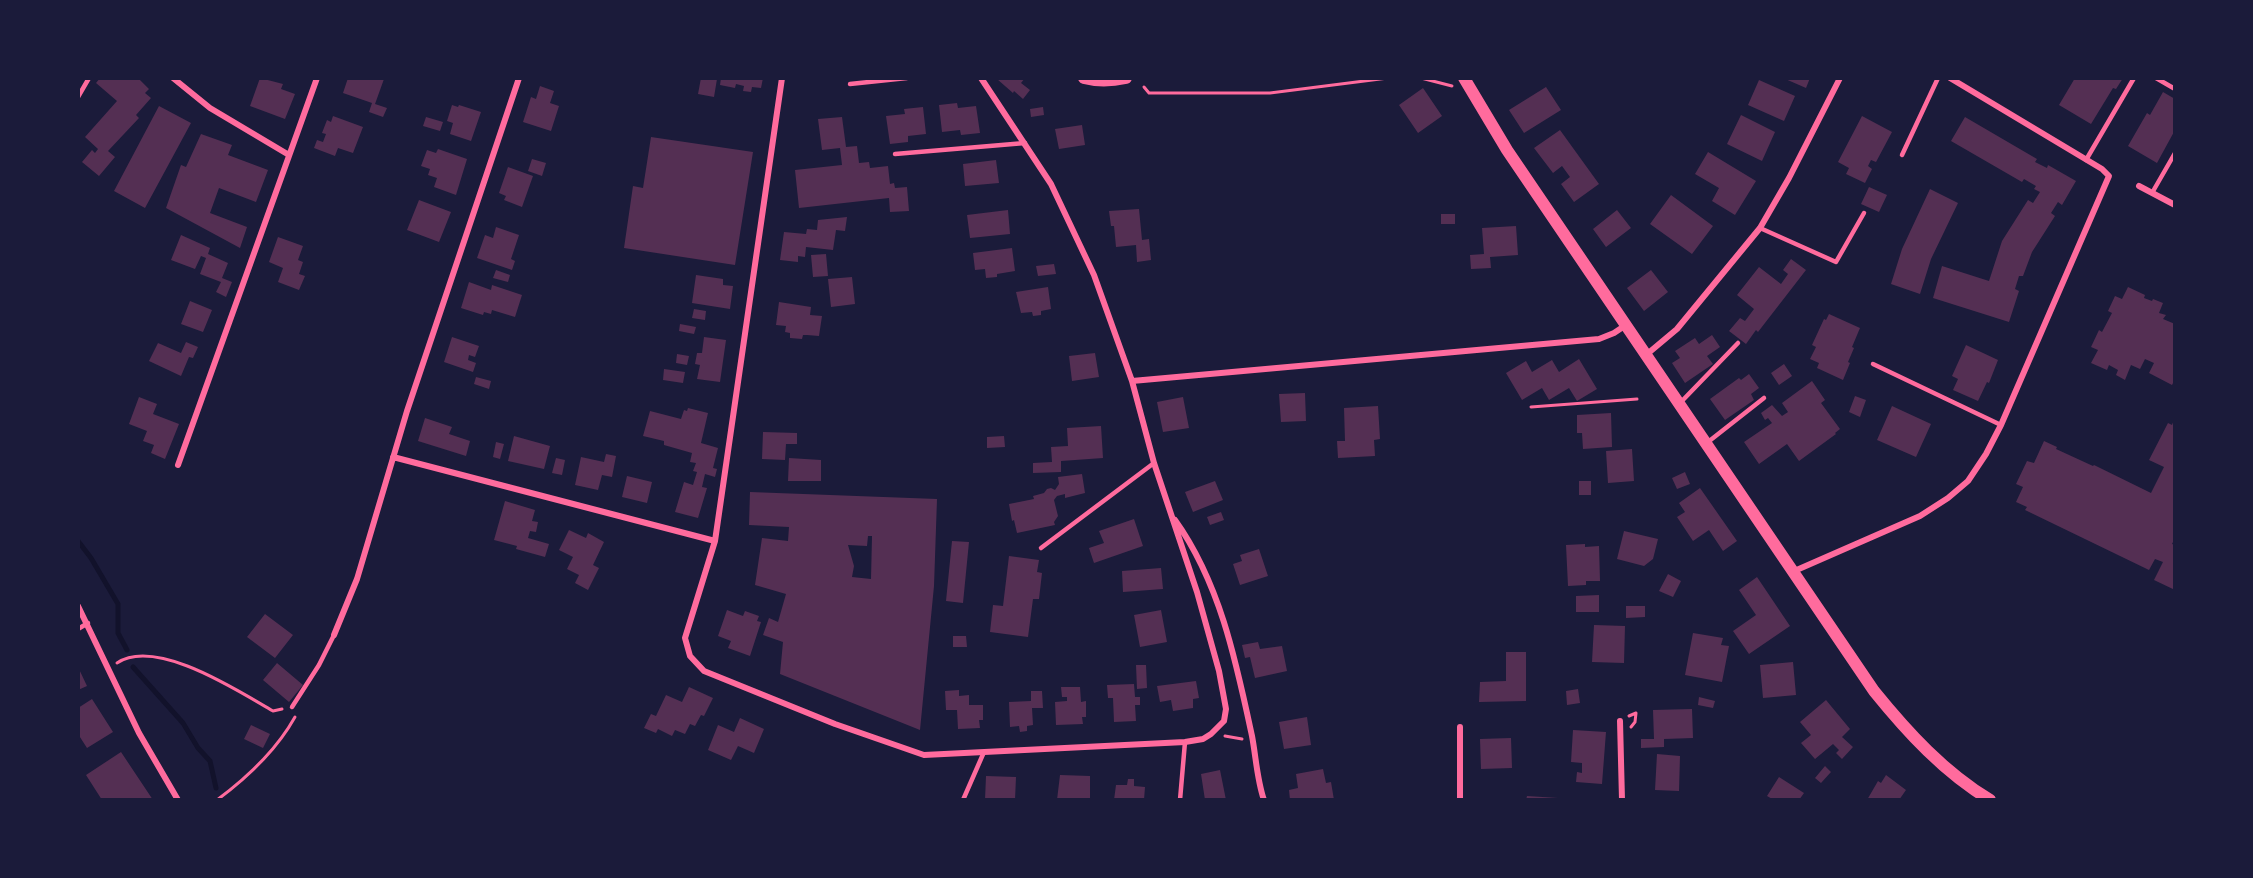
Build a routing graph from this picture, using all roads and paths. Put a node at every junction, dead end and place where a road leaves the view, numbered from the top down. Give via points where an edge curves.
1 (88, 78) edge
2 (172, 78) edge
3 (317, 78) edge
4 (519, 78) edge
5 (782, 78) edge
6 (907, 78) edge
7 (981, 78) edge
8 (1084, 78) edge
9 (1126, 78) edge
10 (1388, 78) edge
11 (1421, 78) edge
12 (1464, 78) edge
13 (1840, 78) edge
14 (1938, 78) edge
15 (1950, 78) edge
16 (2134, 78) edge
17 (2156, 78) edge
18 (850, 84) dead end
19 (1144, 87) dead end
20 (1454, 87) dead end
21 (2175, 88) edge
22 (78, 97) edge
23 (1025, 143) junction
24 (2175, 153) edge
25 (895, 154) dead end
26 (289, 155) junction
27 (1902, 155) dead end
28 (2086, 160) junction
29 (2139, 186) dead end
30 (2152, 194) junction
31 (2175, 206) edge
32 (1864, 213) dead end
33 (1760, 228) junction
34 (1626, 325) junction
35 (1738, 343) dead end
36 (1646, 355) junction
37 (1873, 364) dead end
38 (1132, 381) junction
39 (1764, 398) dead end
40 (1637, 399) dead end
41 (1678, 403) junction
42 (1531, 407) dead end
43 (2001, 425) junction
44 (1706, 443) junction
45 (393, 457) junction
46 (1154, 463) junction
47 (178, 465) dead end
48 (1170, 513) junction
49 (715, 541) junction
50 (1041, 548) dead end
51 (1792, 572) junction
52 (78, 606) edge
53 (88, 624) junction
54 (78, 629) edge
55 (333, 635) joint
56 (107, 669) junction
57 (292, 707) joint
58 (299, 709) dead end
59 (1620, 721) dead end
60 (1460, 727) dead end
61 (1211, 734) junction
62 (1252, 741) junction
63 (1185, 742) junction
64 (984, 752) junction
65 (178, 800) edge
66 (217, 800) edge
67 (963, 800) edge
68 (1180, 800) edge
69 (1264, 800) edge
70 (1460, 800) edge
71 (1622, 800) edge
72 (1990, 800) edge

1 - 22 lane
2 - 26 street via 210,108
3 - 26 street
4 - 45 street
5 - 49 street
6 - 18 lane
7 - 23 street
8 - 9 main road
10 - 19 path via 1270,93 1149,93
11 - 20 path
12 - 34 main road via 1507,150
13 - 33 street
14 - 27 lane
15 - 28 street
16 - 28 lane
17 - 21 lane
23 - 25 lane
23 - 38 street via 1051,184 1094,275
24 - 30 lane
26 - 47 street
28 - 43 street via 2109,176
29 - 30 street
30 - 31 street
32 - 33 lane via 1836,262
33 - 36 street via 1677,329
34 - 36 main road
34 - 38 street via 1599,339
35 - 41 lane
36 - 41 main road
37 - 43 lane
38 - 46 street
39 - 44 lane
40 - 42 path
41 - 44 main road
43 - 51 street via 1968,481 1948,498 1920,516
44 - 51 main road
45 - 49 street
45 - 55 street via 357,579
46 - 48 street
46 - 50 lane
48 - 61 street via 1197,592 1226,709 1224,721
48 - 62 street via 1192,543 1217,601 1235,656
49 - 64 street via 685,638 690,656 704,671 909,751 924,755
51 - 72 main road via 1860,673 1907,731 1929,754
52 - 53 street
53 - 54 lane
53 - 56 street
55 - 57 lane
56 - 57 path via 123,659 155,657 215,677 273,711
56 - 65 street
58 - 66 path via 282,740
59 - 71 street
60 - 70 street
61 - 62 path
61 - 63 street
62 - 69 street
63 - 64 street
63 - 68 lane
64 - 67 lane

